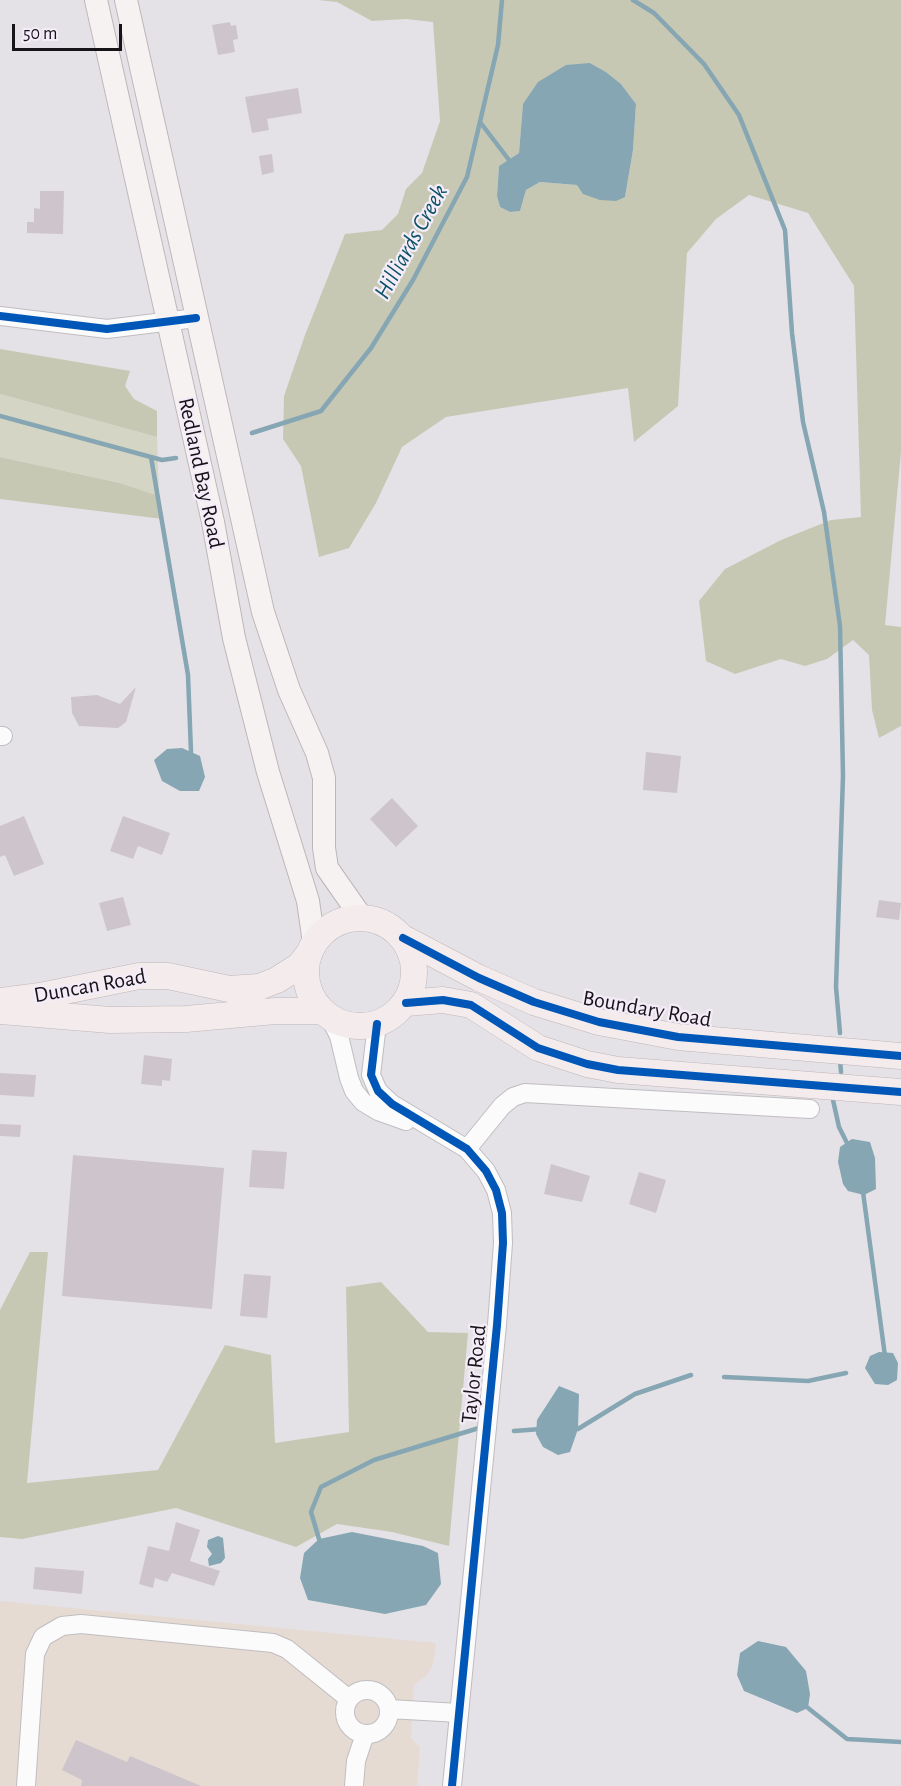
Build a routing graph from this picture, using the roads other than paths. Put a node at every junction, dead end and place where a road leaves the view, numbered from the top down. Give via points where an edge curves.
1 (96, 0) edge
2 (126, 0) edge
3 (0, 316) edge
4 (196, 318) junction
5 (168, 321) junction
6 (363, 918) junction
7 (403, 938) junction
8 (312, 947) junction
9 (0, 1001) edge
10 (406, 1003) junction
11 (0, 1011) edge
12 (326, 1014) junction
13 (377, 1024) junction
14 (901, 1056) edge
15 (901, 1092) edge
16 (810, 1109) dead end
17 (468, 1149) junction
18 (350, 1699) junction
19 (389, 1709) junction
20 (459, 1713) junction
21 (365, 1734) junction
22 (26, 1786) edge
23 (354, 1786) edge
24 (452, 1786) edge

1 - 5 main road, Redland Bay Road
2 - 4 main road, Redland Bay Road
3 - 5 street via 107,329
4 - 5 street
4 - 6 main road, Redland Bay Road via 263,612 324,778 327,868
5 - 8 main road, Redland Bay Road via 213,522 234,638 268,772 308,901
6 - 7 highway via 384,924
6 - 8 highway via 335,924
7 - 10 highway via 415,970
7 - 14 highway, Boundary Road via 534,1002 599,1022 678,1037
8 - 9 highway, Duncan Road via 299,966 259,987 229,989 168,976 139,976
8 - 12 highway via 306,967 307,983 312,998
10 - 13 highway
10 - 15 highway via 443,1000 471,1005 538,1048 618,1070
11 - 12 highway, Duncan Road via 110,1020 186,1019 275,1011
12 - 13 highway via 345,1025
12 - 17 street, Taylor Road via 339,1036 349,1078 363,1102
13 - 17 street, Taylor Road via 371,1075 378,1091 392,1104
16 - 17 street via 525,1093 513,1096 502,1106
17 - 20 street, Taylor Road via 496,1190 503,1243
18 - 19 street via 360,1691 373,1690 384,1697
18 - 21 street via 345,1709 347,1720 354,1730
18 - 22 street via 287,1649 273,1643 81,1624 62,1626 43,1637 36,1654
19 - 20 street
19 - 21 street via 385,1725
20 - 24 street, Taylor Road
21 - 23 street via 356,1761

